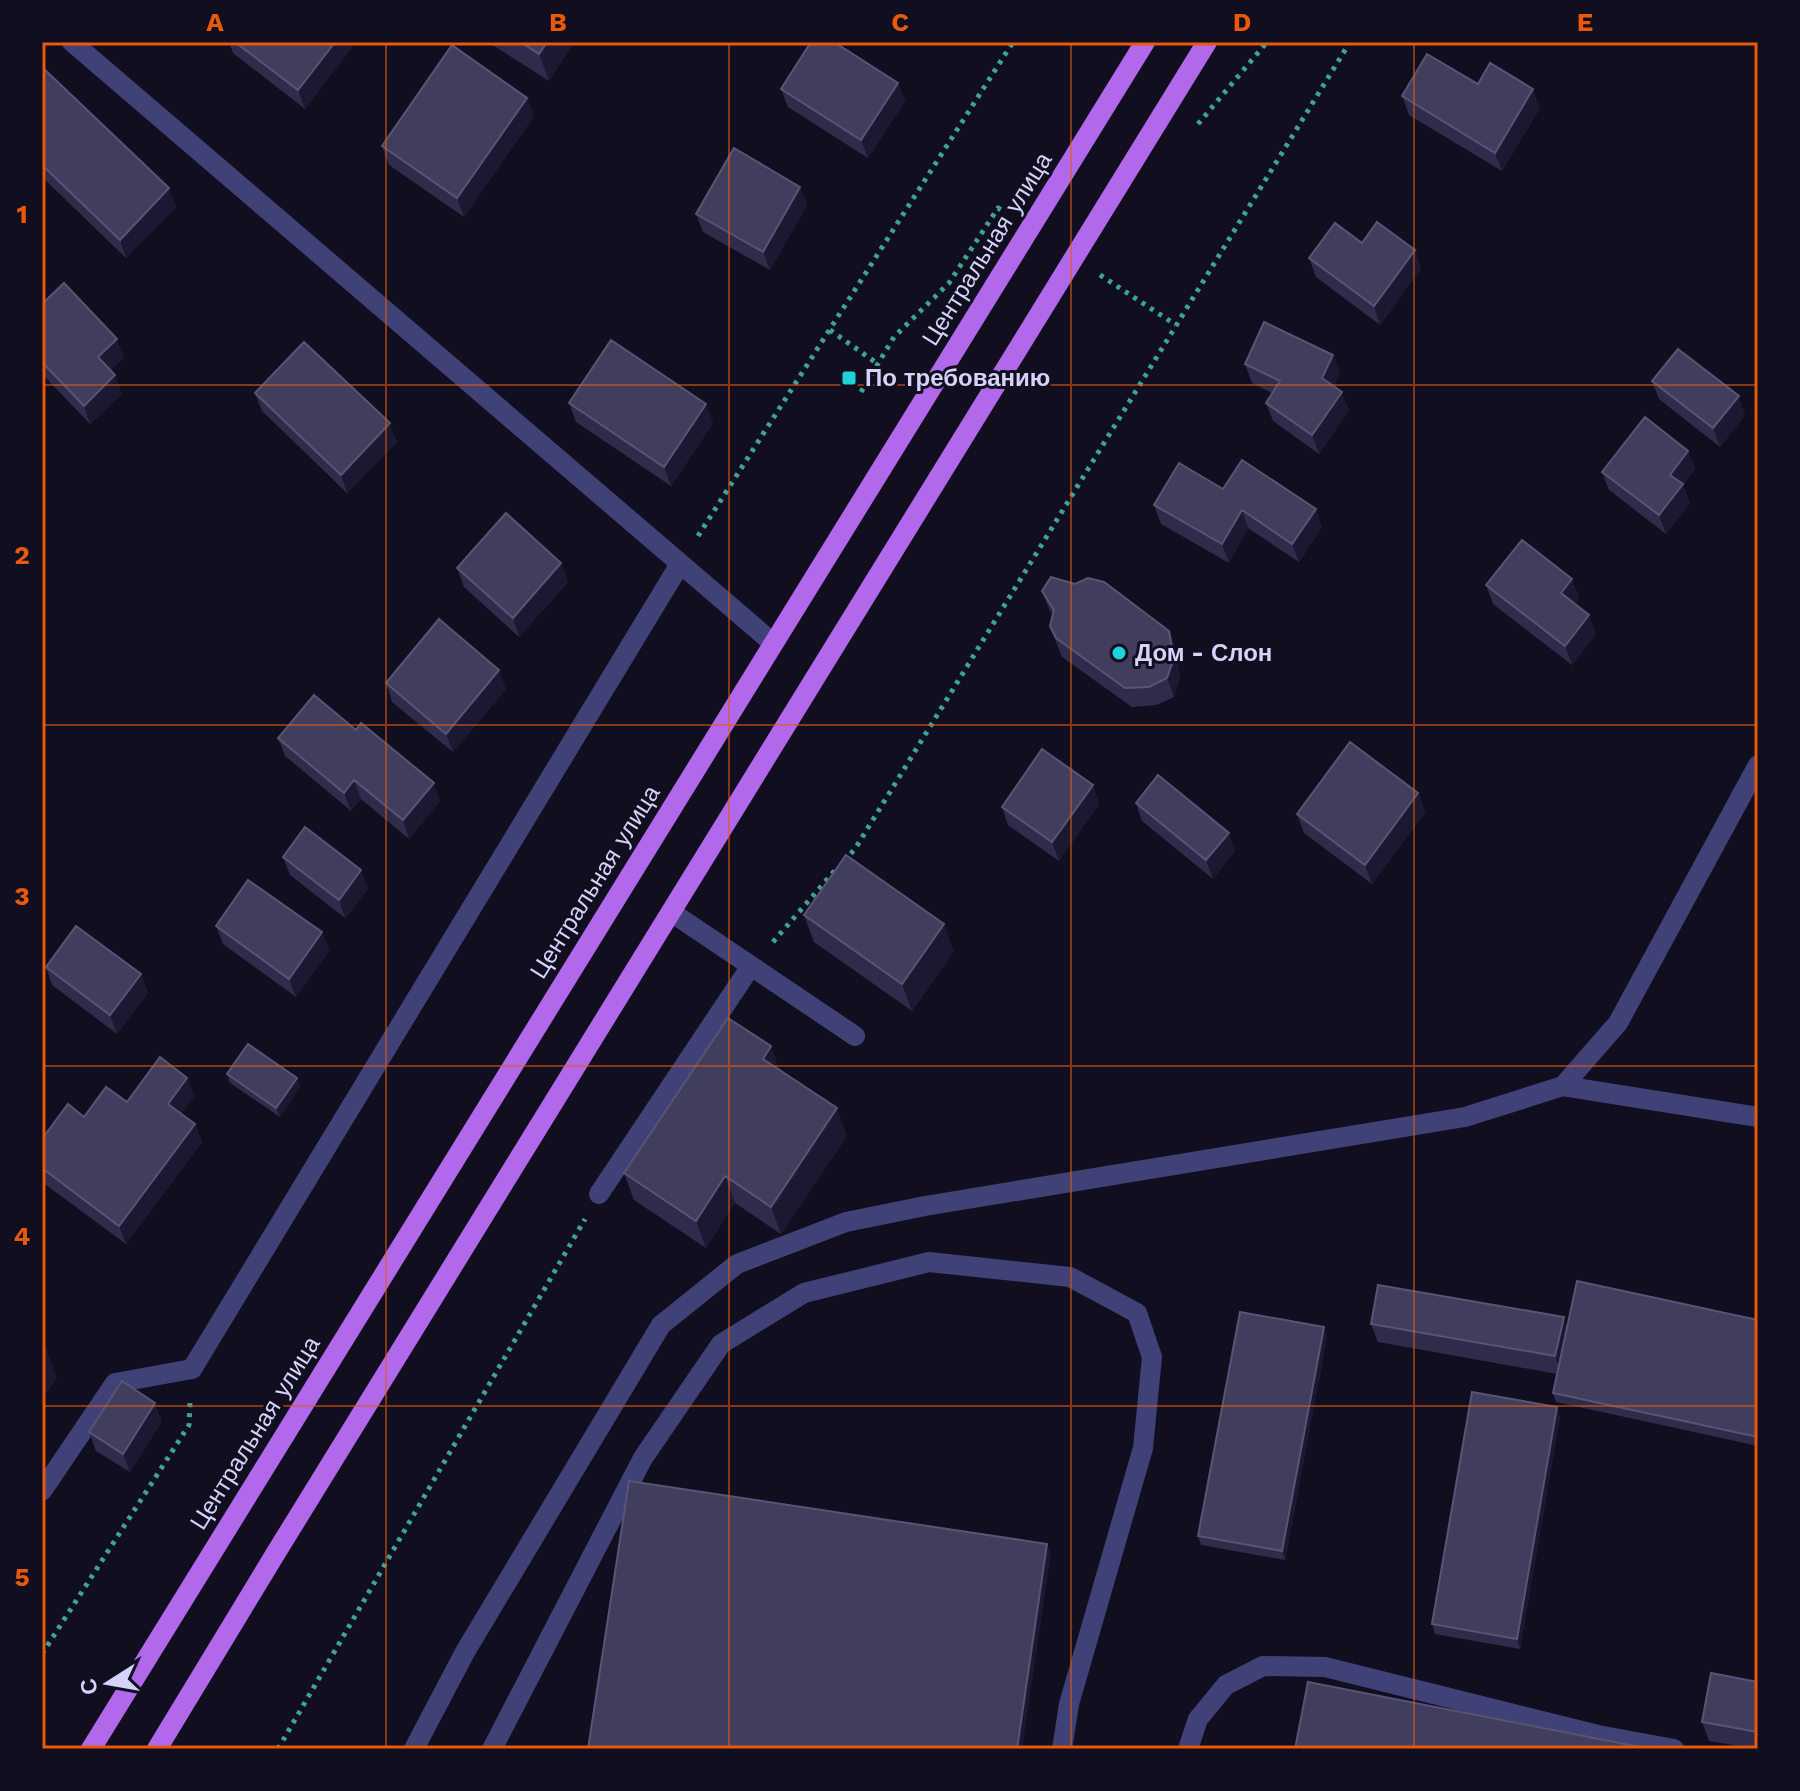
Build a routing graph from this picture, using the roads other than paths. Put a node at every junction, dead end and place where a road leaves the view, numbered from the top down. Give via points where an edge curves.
1 (72, 42) edge
2 (1145, 42) edge
3 (1207, 42) edge
4 (680, 564) junction
5 (773, 643) junction
6 (1758, 765) edge
7 (671, 912) junction
8 (751, 966) junction
9 (855, 1036) dead end
10 (1563, 1086) junction
11 (1758, 1117) edge
12 (599, 1194) road end
13 (42, 1491) edge
14 (91, 1749) edge
15 (157, 1749) edge
16 (414, 1749) edge
17 (492, 1749) edge
18 (1062, 1749) edge
19 (1188, 1749) edge
20 (1674, 1749) edge

1 - 4 street
2 - 5 main road, Центральная улица
3 - 7 main road
4 - 5 street
4 - 13 street via 192,1369 115,1383
5 - 14 main road, Центральная улица
6 - 10 street via 1618,1023
7 - 8 street
7 - 15 main road
8 - 9 street
8 - 12 street
10 - 11 street
10 - 16 street via 1465,1117 846,1222 737,1264 661,1325 465,1652
17 - 18 street via 643,1458 721,1344 804,1293 929,1262 1070,1277 1137,1313 1152,1357 1143,1448 1069,1704
19 - 20 street via 1198,1719 1226,1685 1263,1666 1325,1667

